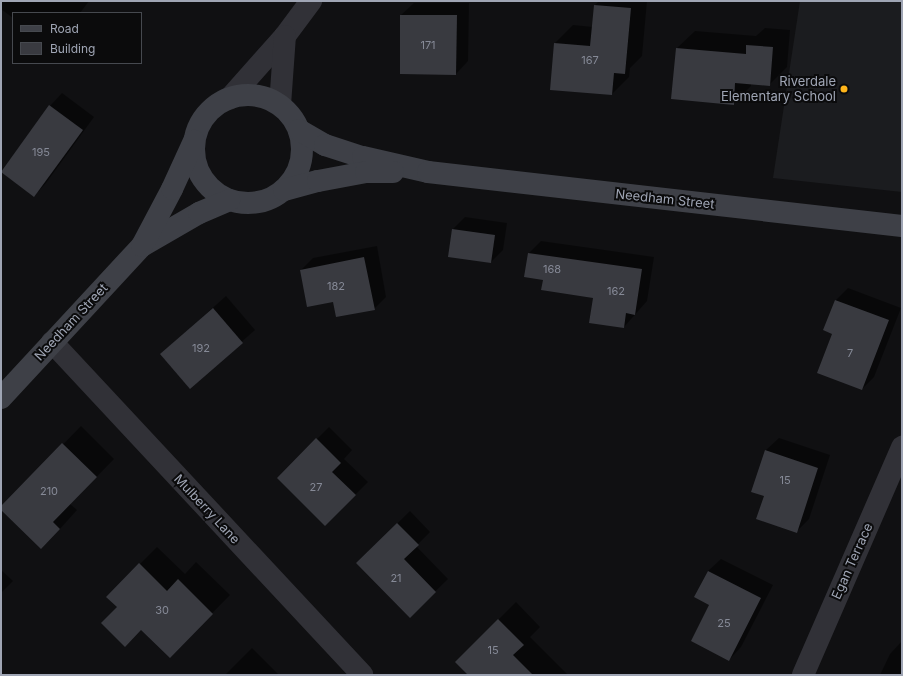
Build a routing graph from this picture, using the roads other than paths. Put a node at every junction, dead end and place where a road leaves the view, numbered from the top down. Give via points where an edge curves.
1 (311, 1) edge
2 (285, 36) junction
3 (229, 99) junction
4 (280, 105) junction
5 (299, 130) junction
6 (195, 138) junction
7 (428, 172) junction
8 (284, 190) junction
9 (229, 200) junction
10 (902, 226) edge
11 (142, 246) junction
12 (52, 342) junction
13 (1, 398) edge
14 (902, 447) edge
15 (362, 675) edge
16 (803, 675) edge

1 - 2 street
2 - 3 street
2 - 4 street
3 - 4 main road via 246,95 264,97
3 - 6 main road via 213,108 201,122
4 - 5 main road via 292,116
5 - 7 main road, Needham Street via 331,147
5 - 8 main road via 301,162 294,178
6 - 9 main road via 194,154 201,175 216,193
6 - 11 main road, Needham Street
7 - 8 main road, Needham Street via 366,172
7 - 10 main road, Needham Street
8 - 9 main road via 258,203
9 - 11 main road, Needham Street via 199,213
11 - 12 main road, Needham Street
12 - 13 main road, Needham Street
12 - 15 street, Mulberry Lane
14 - 16 street, Egan Terrace

